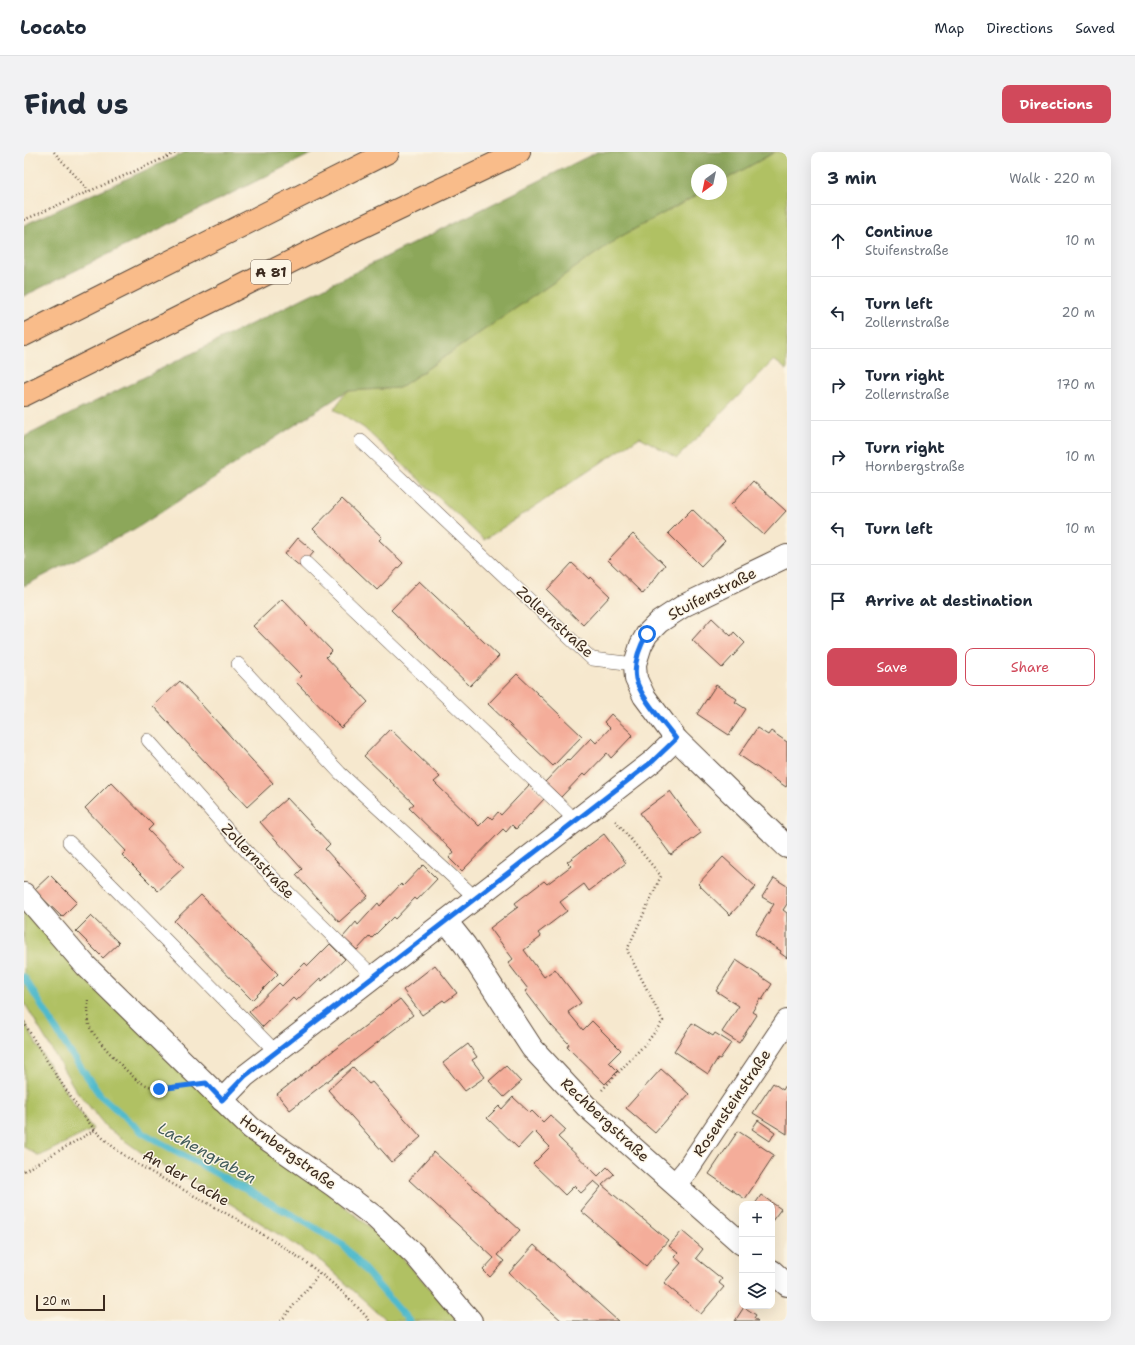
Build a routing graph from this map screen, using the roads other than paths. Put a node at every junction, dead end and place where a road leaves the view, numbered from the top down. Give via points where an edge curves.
1 (388, 152) edge
2 (519, 152) edge
3 (24, 335) edge
4 (24, 395) edge
5 (361, 441) dead end
6 (787, 556) edge
7 (306, 563) dead end
8 (238, 664) dead end
9 (635, 664) junction
10 (676, 739) junction
11 (148, 740) dead end
12 (574, 822) junction
13 (70, 842) dead end
14 (787, 847) edge
15 (24, 894) edge
16 (474, 899) junction
17 (446, 921) junction
18 (373, 978) junction
19 (787, 1021) edge
20 (276, 1052) junction
21 (222, 1100) junction
22 (674, 1184) junction
23 (739, 1241) edge
24 (774, 1273) edge
25 (787, 1285) edge
26 (471, 1321) edge

1 - 3 highway
2 - 4 highway, A 81 via 326,244
5 - 9 lane, Zollernstraße via 592,658
6 - 9 street, Stuifenstraße via 685,605 660,622 647,634
7 - 12 lane via 567,812
8 - 16 lane via 340,773
9 - 10 street via 636,679 644,696
10 - 12 street via 653,761
10 - 14 street
11 - 18 lane, Zollernstraße via 249,854
12 - 16 street
13 - 20 lane
15 - 21 street, Hornbergstraße via 86,966
16 - 17 street
17 - 18 street
17 - 22 street, Rechbergstraße via 465,945 532,1048 586,1106
18 - 20 street
19 - 22 street, Rosensteinstraße via 687,1170
20 - 21 street via 245,1076
21 - 26 street, Hornbergstraße via 255,1131 376,1218 414,1254
22 - 23 street, Rechbergstraße
24 - 25 street

